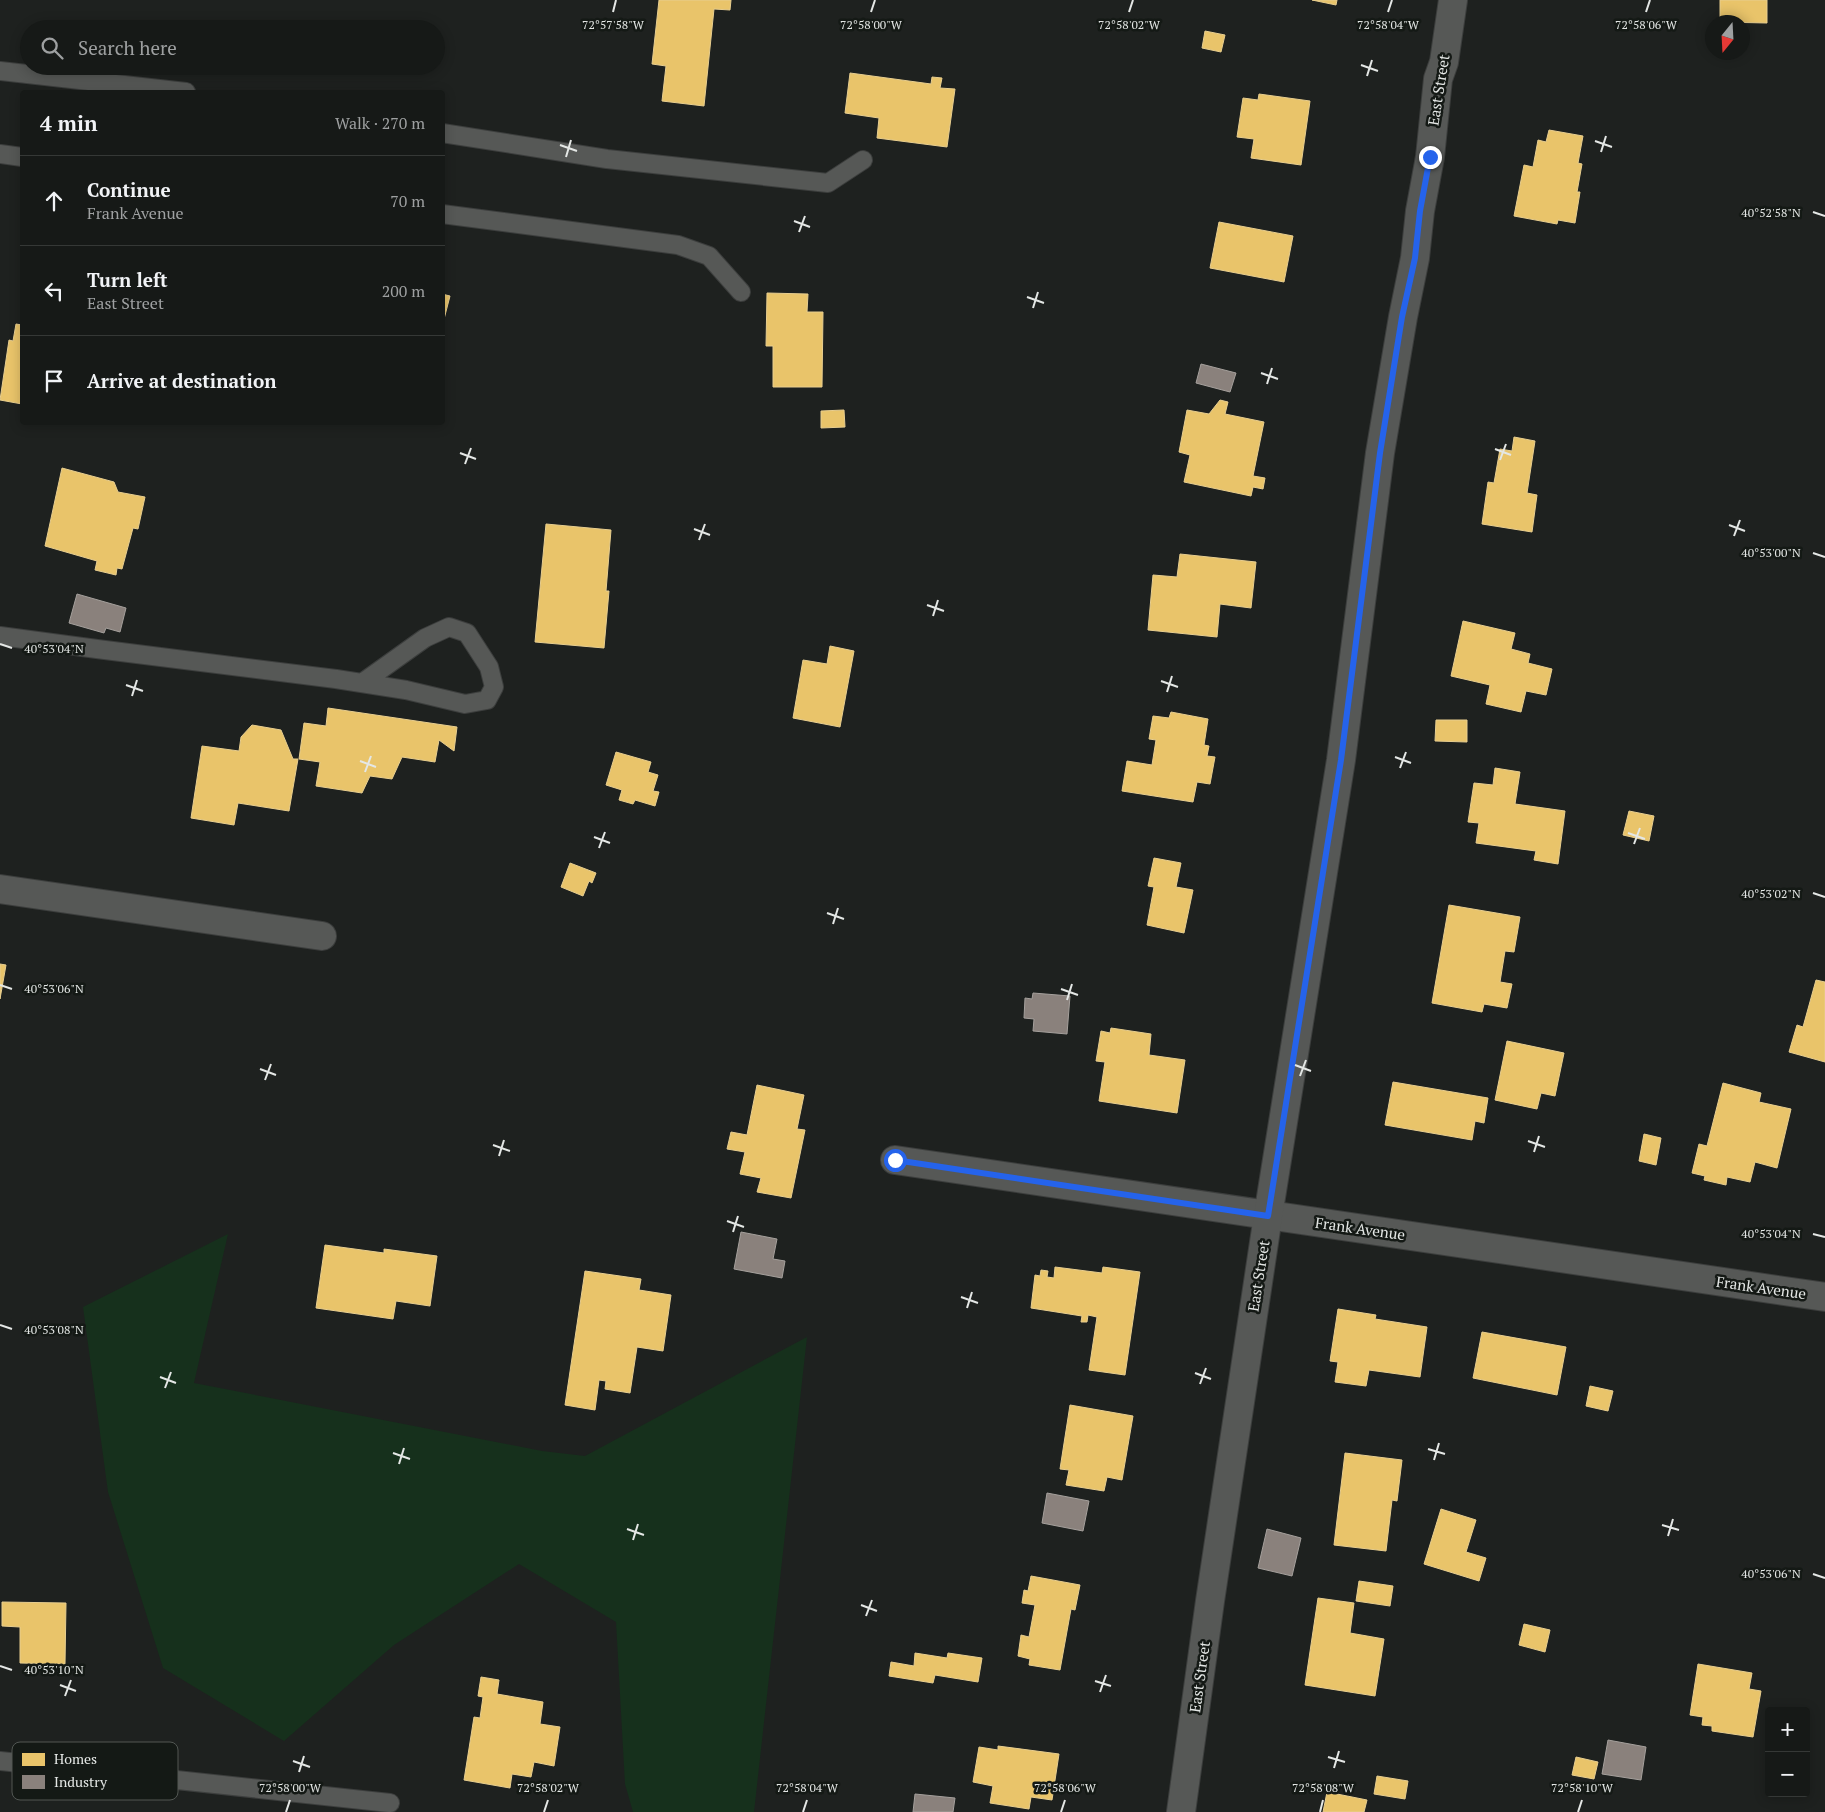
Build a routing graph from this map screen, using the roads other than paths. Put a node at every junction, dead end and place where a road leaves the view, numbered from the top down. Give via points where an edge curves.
1 (1453, 0) edge
2 (0, 71) edge
3 (20, 73) edge
4 (35, 75) edge
5 (168, 90) edge
6 (445, 133) edge
7 (0, 154) edge
8 (20, 157) edge
9 (863, 160) dead end
10 (445, 214) edge
11 (741, 292) dead end
12 (0, 636) edge
13 (362, 683) junction
14 (0, 889) edge
15 (322, 936) dead end
16 (895, 1160) dead end
17 (1268, 1216) junction
18 (1825, 1297) edge
19 (178, 1780) edge
20 (390, 1803) dead end
21 (1182, 1812) edge

1 - 17 street, East Street via 1444,62 1438,79 1415,258 1380,453 1341,760
2 - 3 lane
4 - 5 lane
6 - 9 lane via 607,159 828,183
7 - 8 lane
10 - 11 lane via 678,245 709,256
12 - 13 lane
13 - 13 lane via 465,704 487,700 494,687 489,667 467,633 449,627 425,638
14 - 15 street
16 - 17 street, Frank Avenue
17 - 18 street, Frank Avenue
17 - 21 street, East Street
19 - 20 lane

